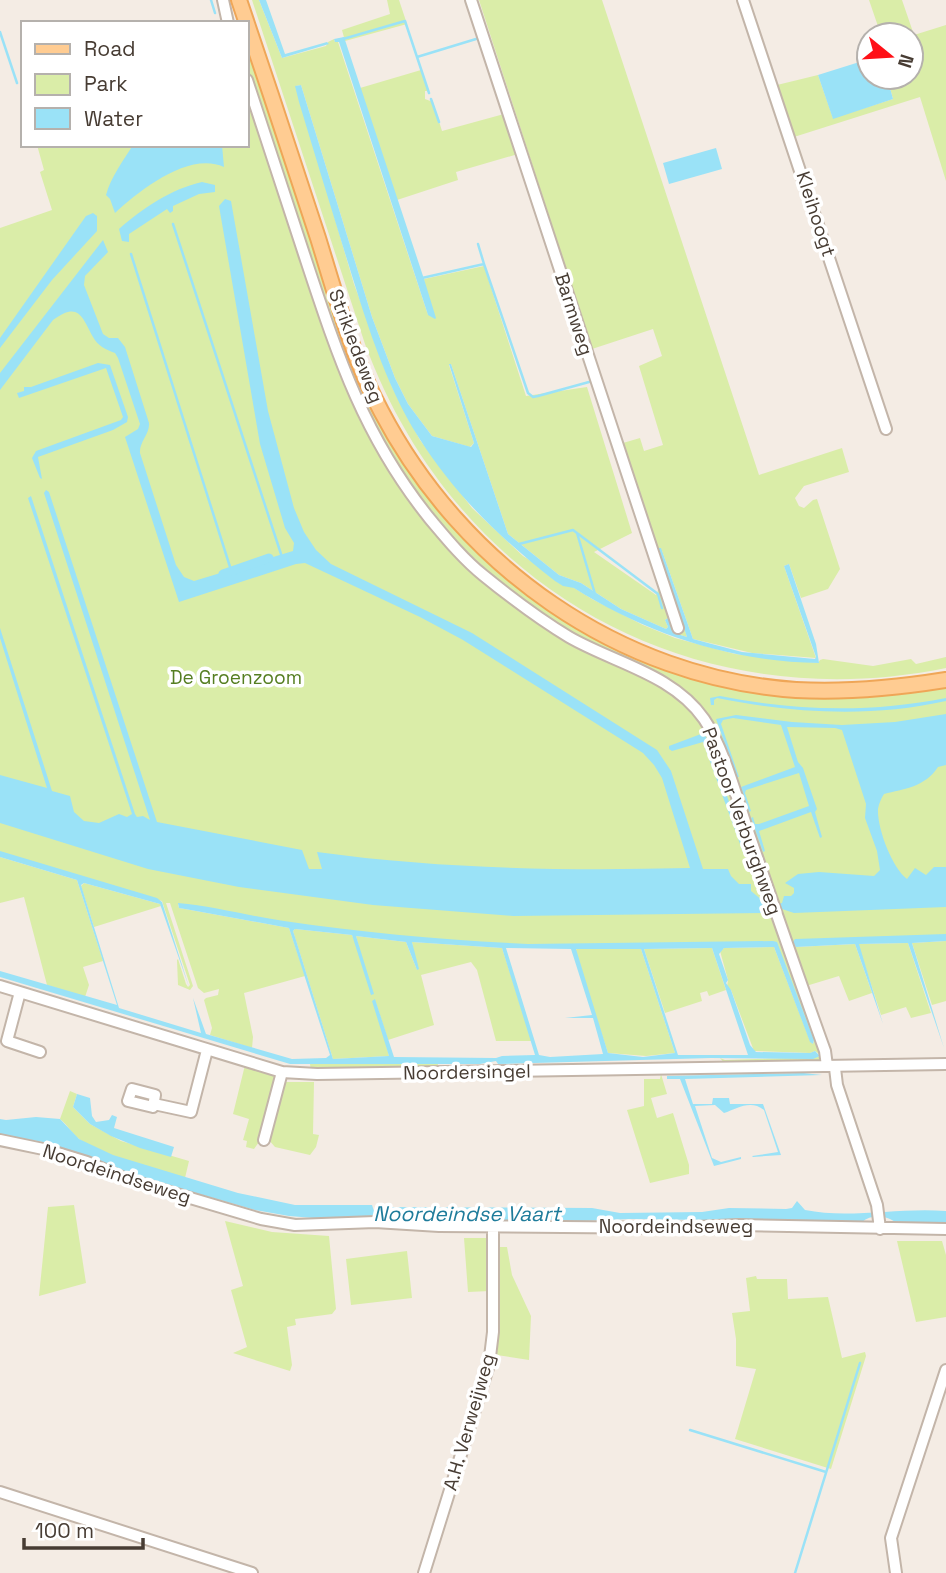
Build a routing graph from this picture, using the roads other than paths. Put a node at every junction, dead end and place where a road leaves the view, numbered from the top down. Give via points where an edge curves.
1 (223, 0) edge
2 (239, 0) edge
3 (249, 0) edge
4 (471, 0) edge
5 (743, 0) edge
6 (228, 21) edge
7 (246, 21) edge
8 (248, 28) edge
9 (248, 83) edge
10 (886, 429) dead end
11 (678, 628) dead end
12 (946, 671) edge
13 (946, 680) edge
14 (0, 986) edge
15 (20, 992) junction
16 (207, 1050) junction
17 (40, 1052) dead end
18 (946, 1064) edge
19 (831, 1067) junction
20 (282, 1072) junction
21 (154, 1104) dead end
22 (0, 1140) edge
23 (264, 1140) dead end
24 (879, 1219) junction
25 (494, 1226) junction
26 (945, 1231) edge
27 (946, 1370) edge
28 (0, 1492) edge
29 (252, 1573) edge
30 (424, 1573) edge
31 (896, 1573) edge

1 - 6 street
2 - 7 main road, Strikledeweg
3 - 12 main road, Strikledeweg via 375,379 420,460 491,544 559,598 601,622 711,667 836,682
4 - 11 street, Barmweg
5 - 10 street, Kleihoogt
8 - 13 main road, Strikledeweg via 367,383 411,464 485,551 554,606 596,631 707,675 768,687 836,691 883,690
9 - 19 street, Pastoor Verburghweg via 340,362 388,460 449,541 481,573 543,621 664,682 704,719 713,733
14 - 15 street, Noordersingel
15 - 16 street, Noordersingel
15 - 17 street via 7,1041
16 - 20 street, Noordersingel
16 - 21 street via 191,1112
18 - 19 street, Noordersingel
19 - 20 street, Noordersingel
19 - 24 street, Pastoor Verburghweg
20 - 23 street
22 - 25 street, Noordeindseweg via 48,1150 126,1179 279,1222
24 - 25 street, Noordeindseweg via 811,1226
24 - 26 street, Noordeindseweg
25 - 30 street, A.H. Verweijweg via 489,1365
27 - 31 street via 891,1538
28 - 29 street

